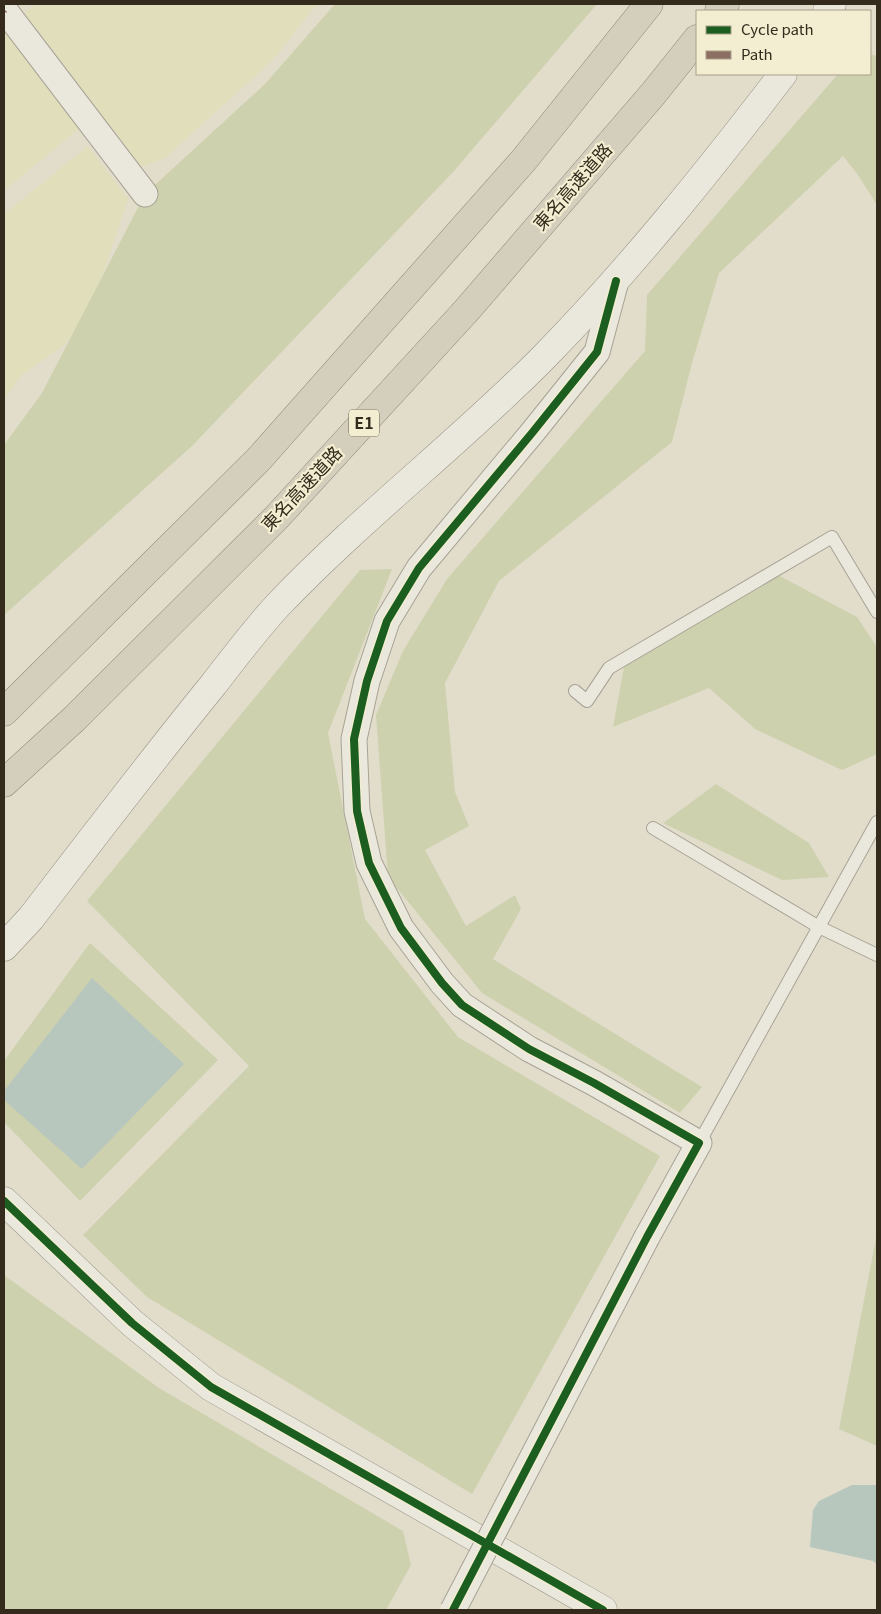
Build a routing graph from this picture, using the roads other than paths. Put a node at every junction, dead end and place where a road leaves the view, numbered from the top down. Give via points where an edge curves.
1 (650, 4) edge
2 (7, 8) edge
3 (696, 40) edge
4 (782, 75) edge
5 (145, 194) dead end
6 (616, 281) junction
7 (877, 612) edge
8 (575, 691) dead end
9 (4, 712) edge
10 (4, 783) edge
11 (877, 822) edge
12 (653, 828) dead end
13 (819, 927) junction
14 (4, 947) edge
15 (877, 955) edge
16 (699, 1143) junction
17 (4, 1201) edge
18 (574, 1603) edge
19 (453, 1610) edge
20 (603, 1610) edge

1 - 9 highway via 523,161 259,459
2 - 5 street
3 - 10 highway, 東名高速道路 / E1 via 466,311 276,518 74,719
4 - 6 street via 722,154
6 - 14 street via 536,365 450,447 361,524 276,607 31,918
6 - 16 street via 597,352 419,568 387,621 367,681 354,739 357,811 369,863 401,928 462,1005 529,1049
7 - 8 lane via 832,536 609,668 587,701
11 - 13 lane
12 - 13 lane
13 - 15 lane
13 - 16 lane
16 - 19 street, bridge
17 - 18 street via 132,1323 211,1387
18 - 20 street

